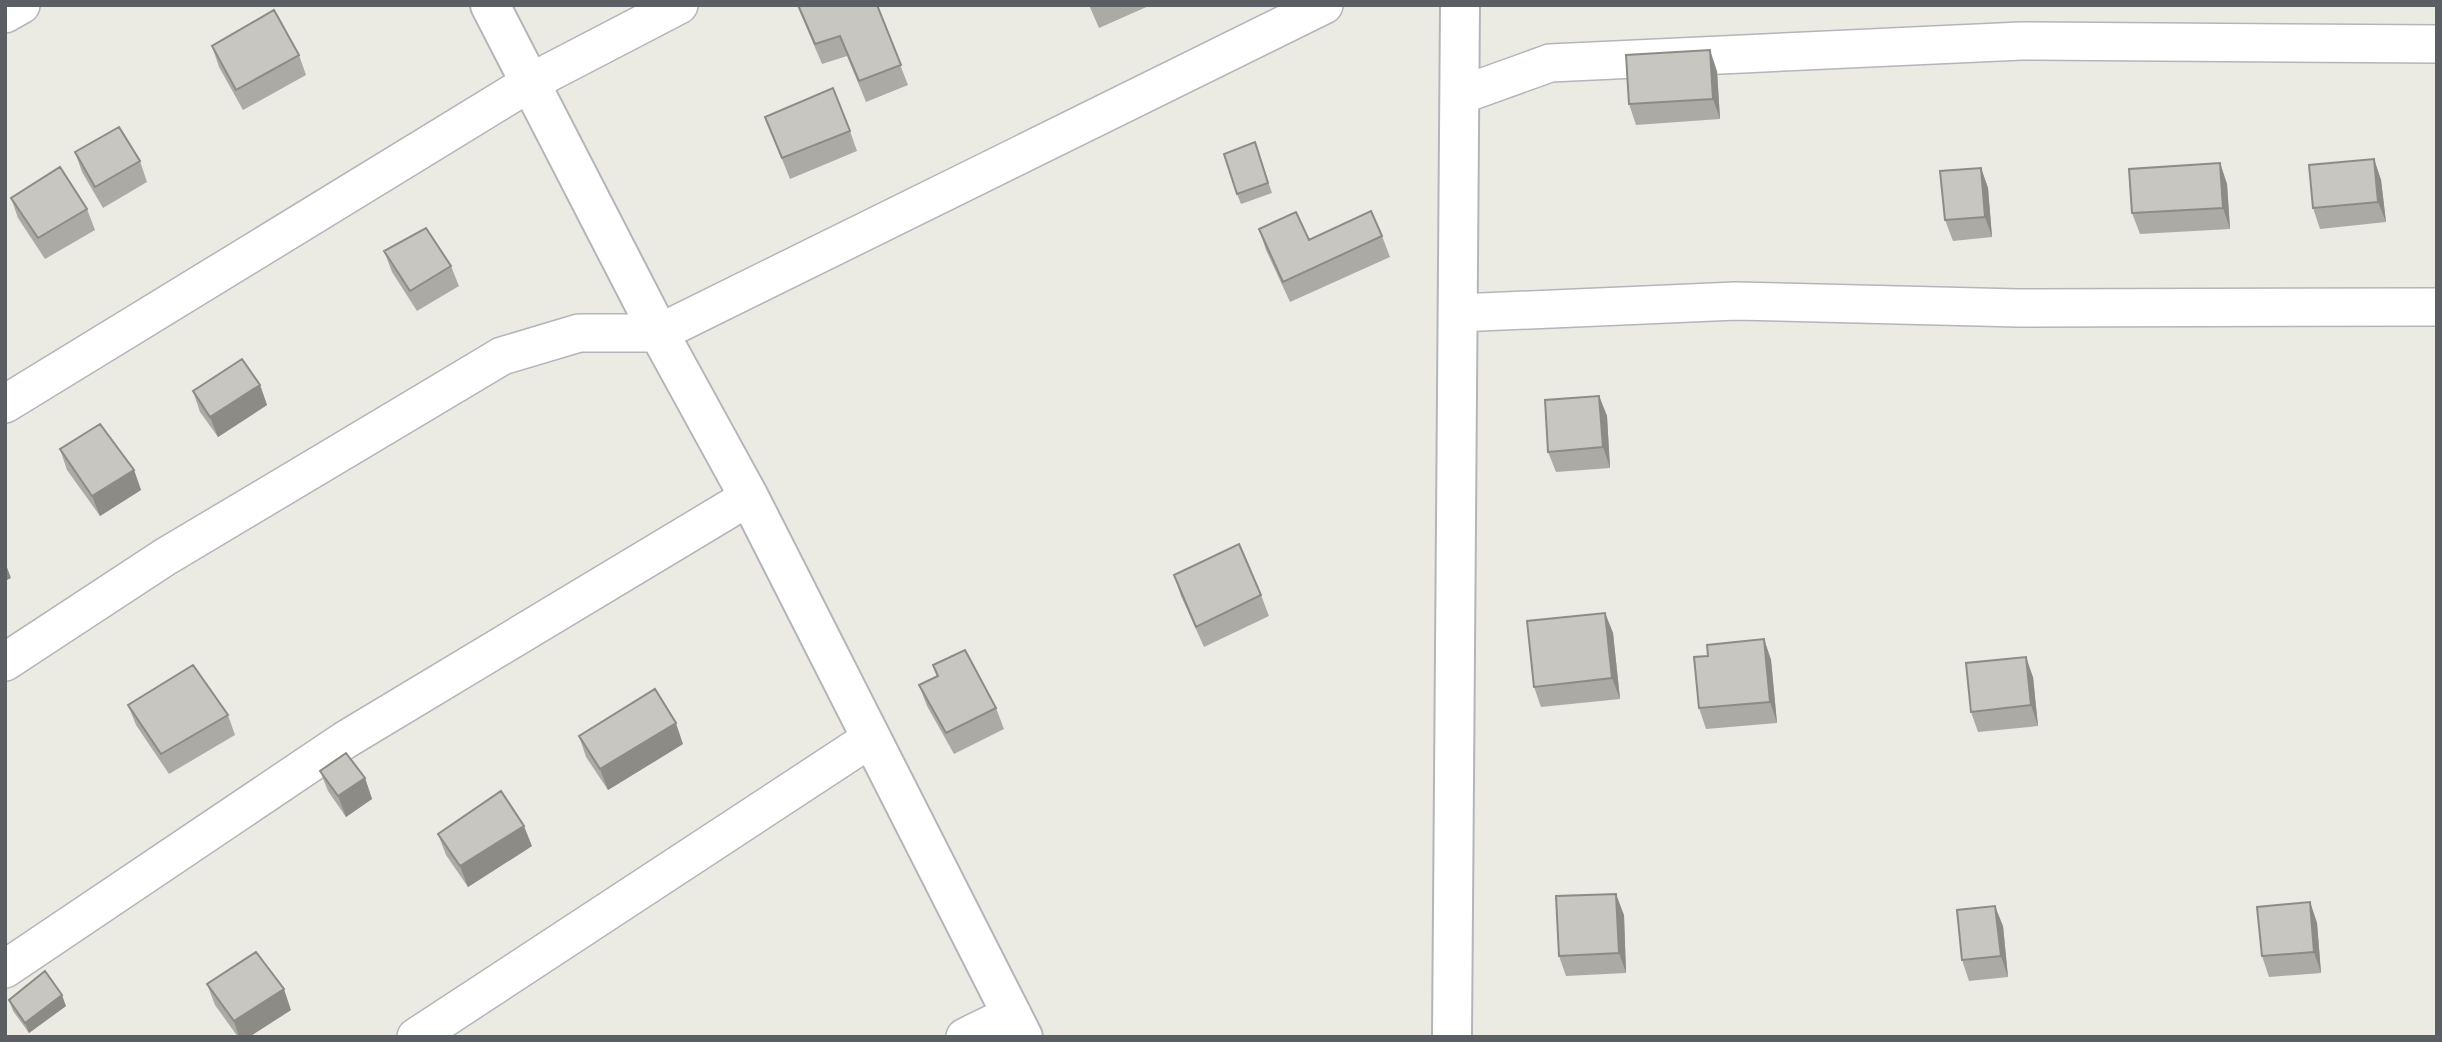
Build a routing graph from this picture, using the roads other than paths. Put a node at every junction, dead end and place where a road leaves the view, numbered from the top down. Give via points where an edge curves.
1 (21, 5) edge
2 (489, 5) edge
3 (679, 5) edge
4 (1324, 5) edge
5 (1460, 5) edge
6 (5, 14) edge
7 (2437, 44) edge
8 (531, 82) junction
9 (1461, 95) junction
10 (2437, 307) edge
11 (1458, 313) junction
12 (659, 333) junction
13 (5, 404) edge
14 (749, 496) junction
15 (5, 662) edge
16 (870, 739) junction
17 (5, 970) edge
18 (1017, 1025) edge
19 (416, 1037) edge
20 (965, 1037) edge
21 (1452, 1037) edge

1 - 6 street
2 - 8 street
3 - 8 street
4 - 12 street
5 - 9 street
7 - 9 street via 2021,41 1550,63
8 - 12 street
8 - 13 street
9 - 11 street
10 - 11 street via 2019,308 1736,301
11 - 21 street
12 - 14 street
12 - 15 street via 579,333 502,355 165,557
14 - 16 street
14 - 17 street via 345,740
16 - 18 street
16 - 19 street
18 - 20 street

